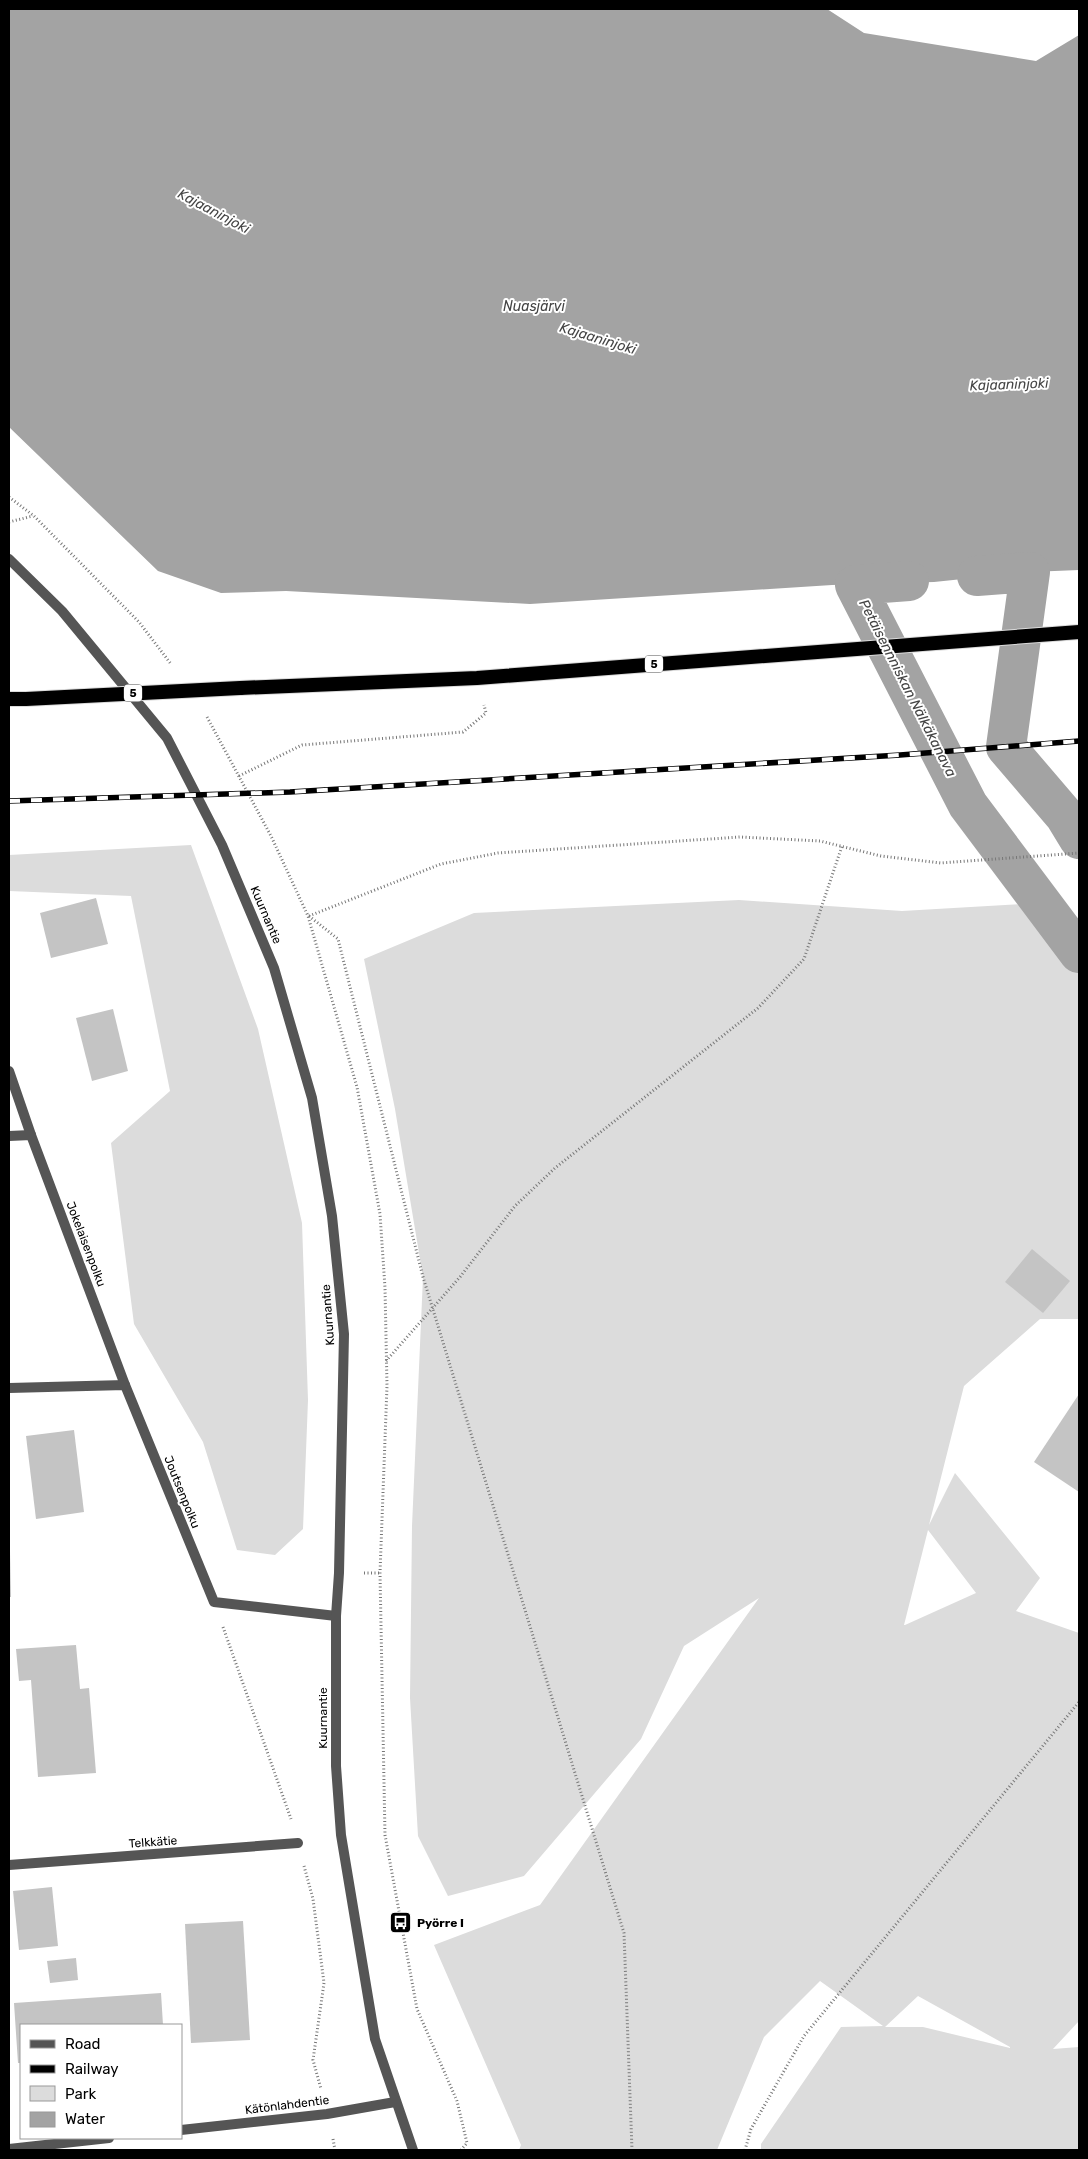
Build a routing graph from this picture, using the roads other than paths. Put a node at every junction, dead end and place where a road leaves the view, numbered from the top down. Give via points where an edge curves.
1 (9, 559) edge
2 (1079, 632) edge
3 (9, 699) edge
4 (9, 1071) edge
5 (32, 1135) junction
6 (9, 1136) edge
7 (125, 1384) junction
8 (9, 1388) edge
9 (336, 1616) junction
10 (298, 1843) road end
11 (9, 1865) edge
12 (395, 2102) junction
13 (182, 2130) edge
14 (101, 2139) edge
15 (9, 2149) edge
16 (413, 2150) edge

1 - 9 street, Kuurnantie via 62,611 166,738 222,845 274,968 312,1098 332,1216 344,1334
2 - 3 highway, 5, bridge via 477,678
4 - 5 street, Jokelaisenpolku
5 - 6 street
5 - 7 street, Jokelaisenpolku
7 - 8 street
7 - 9 street, Joutsenpolku via 214,1602
9 - 12 street, Kuurnantie via 336,1766 342,1834 375,2038
10 - 11 street, Telkkätie
12 - 13 street, Kätönlahdentie via 327,2114
12 - 16 street, Kuurnantie
14 - 15 street

